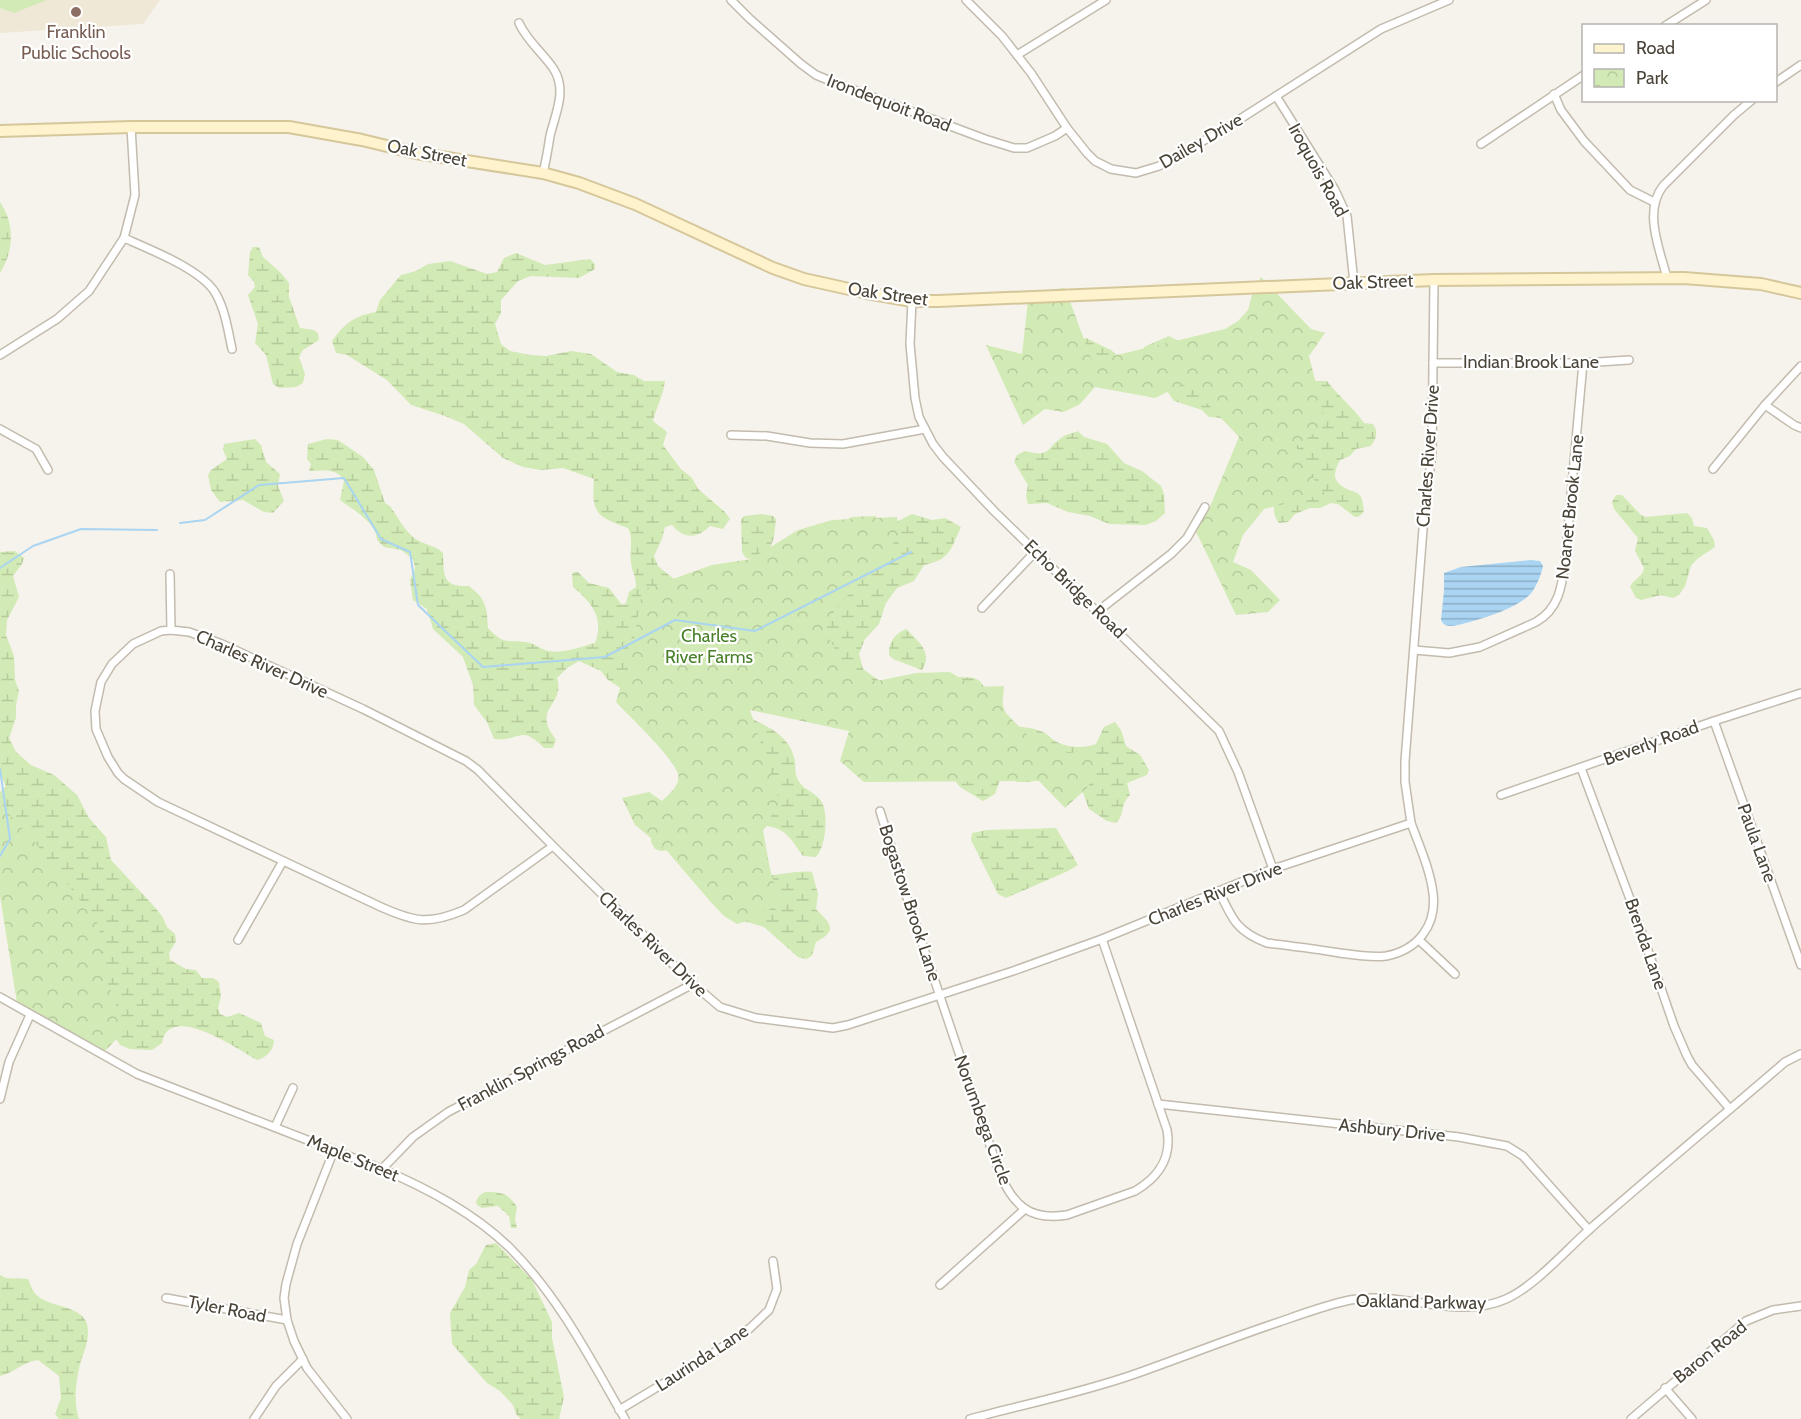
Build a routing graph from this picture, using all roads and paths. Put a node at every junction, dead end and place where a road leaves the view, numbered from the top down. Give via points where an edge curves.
1 (731, 0) edge
2 (966, 0) edge
3 (1106, 0) edge
4 (1449, 0) edge
5 (1706, 0) edge
6 (519, 23) dead end
7 (1668, 24) edge
8 (1017, 55) junction
9 (1801, 65) edge
10 (1582, 76) edge
11 (1777, 81) edge
12 (1554, 94) junction
13 (1276, 96) junction
14 (1750, 102) edge
15 (131, 127) junction
16 (1067, 128) junction
17 (0, 130) edge
18 (1481, 144) dead end
19 (543, 173) junction
20 (1654, 202) junction
21 (124, 238) junction
22 (1667, 278) junction
23 (1434, 280) junction
24 (1354, 283) junction
25 (1801, 293) edge
26 (912, 300) junction
27 (232, 348) dead end
28 (0, 355) edge
29 (1629, 360) dead end
30 (1433, 363) junction
31 (1583, 363) junction
32 (1801, 366) edge
33 (1766, 405) junction
34 (1801, 428) edge
35 (0, 429) edge
36 (925, 429) junction
37 (731, 435) dead end
38 (1713, 469) dead end
39 (48, 470) dead end
40 (1205, 507) dead end
41 (1036, 551) junction
42 (170, 574) dead end
43 (982, 608) dead end
44 (1098, 611) junction
45 (171, 630) junction
46 (1414, 650) junction
47 (1801, 693) edge
48 (1714, 721) junction
49 (1581, 768) junction
50 (1501, 795) dead end
51 (880, 811) dead end
52 (1411, 823) junction
53 (553, 846) junction
54 (283, 861) junction
55 (1273, 869) junction
56 (1220, 891) junction
57 (1102, 939) junction
58 (238, 940) dead end
59 (1419, 940) junction
60 (1801, 965) edge
61 (1455, 974) dead end
62 (693, 984) junction
63 (939, 995) junction
64 (0, 997) edge
65 (30, 1015) junction
66 (1801, 1053) edge
67 (293, 1088) dead end
68 (0, 1099) edge
69 (1158, 1104) junction
70 (1730, 1109) junction
71 (275, 1127) junction
72 (334, 1150) junction
73 (382, 1169) junction
74 (1025, 1209) junction
75 (1589, 1230) junction
76 (773, 1261) dead end
77 (940, 1285) dead end
78 (166, 1298) dead end
79 (1801, 1306) edge
80 (287, 1320) junction
81 (303, 1359) junction
82 (1665, 1388) junction
83 (620, 1410) junction
84 (254, 1419) edge
85 (347, 1419) edge
86 (625, 1419) edge
87 (969, 1419) edge
88 (1630, 1419) edge
89 (1692, 1419) edge

1 - 16 street, Irondequoit Road via 801,64 838,84 1014,148 1028,148
2 - 8 street, Dailey Drive
3 - 8 street
4 - 13 street, Dailey Drive via 1381,29
5 - 7 street
6 - 19 street via 554,70 560,88
8 - 16 street, Dailey Drive
9 - 11 street
10 - 12 street
12 - 18 street
12 - 20 street via 1584,141 1630,190
13 - 16 street, Dailey Drive via 1159,166 1136,173 1111,169 1095,160
13 - 24 street, Iroquois Road via 1347,216
14 - 20 street via 1663,186
15 - 17 main road, Oak Street
15 - 19 main road, Oak Street via 289,127
15 - 21 street via 135,195
19 - 26 main road, Oak Street via 634,204 773,268 830,285
20 - 22 street via 1654,225
21 - 27 street via 202,278 215,292 222,308
21 - 28 street via 89,291 57,319
22 - 23 main road, Oak Street
22 - 25 main road, Oak Street via 1761,284
23 - 24 main road, Oak Street
23 - 30 street, Charles River Drive
24 - 26 main road, Oak Street
26 - 36 street, Echo Bridge Road via 912,374
29 - 31 street, Indian Brook Lane
30 - 31 street, Indian Brook Lane
30 - 46 street, Charles River Drive via 1432,453
31 - 46 street, Noanet Brook Lane via 1562,586 1552,608 1536,622 1480,647 1449,653
32 - 33 street
33 - 34 street
33 - 38 street
35 - 39 street via 36,449
36 - 37 street via 843,444
36 - 41 street, Echo Bridge Road via 943,457
40 - 44 street via 1171,554
41 - 43 street
41 - 44 street, Echo Bridge Road
42 - 45 street
44 - 55 street, Echo Bridge Road via 1219,731
45 - 53 street, Charles River Drive via 222,644 452,753 478,770
45 - 54 street, Charles River Drive via 133,644 100,682 96,729 108,757 124,780 152,798
46 - 52 street, Charles River Drive via 1406,761
47 - 48 street, Beverly Road
48 - 49 street, Beverly Road
48 - 60 street, Paula Lane
49 - 50 street, Beverly Road
49 - 70 street, Brenda Lane via 1687,1056
51 - 63 street, Bogastow Brook Lane
52 - 55 street, Charles River Drive
52 - 59 street via 1434,900 1430,921
53 - 54 street, Charles River Drive via 464,910 428,921 410,920
53 - 62 street, Charles River Drive
54 - 58 street
55 - 56 street, Charles River Drive
56 - 57 street, Charles River Drive
56 - 59 street via 1238,927 1267,943 1385,956
57 - 63 street, Charles River Drive
57 - 69 street
59 - 61 street
62 - 63 street, Charles River Drive via 720,1007 735,1012 834,1028
62 - 73 street, Franklin Springs Road via 448,1112 413,1137
63 - 74 street, Norumbega Circle via 999,1172 1006,1188
64 - 65 street, Maple Street
65 - 68 street via 9,1062
65 - 71 street, Maple Street via 137,1074
66 - 70 street, Oakland Parkway
67 - 71 street
69 - 74 street via 1167,1130 1168,1150 1161,1169 1144,1185 1067,1215 1035,1214
69 - 75 street, Ashbury Drive via 1460,1137 1507,1146 1532,1164
70 - 75 street, Oakland Parkway
71 - 72 street, Maple Street
72 - 73 street, Maple Street
72 - 80 street via 297,1244 284,1298
73 - 83 street, Maple Street via 451,1204 509,1247 531,1270 574,1330
74 - 77 street
75 - 87 street, Oakland Parkway via 1521,1290 1493,1305 1350,1300 1066,1396
76 - 83 street, Laurinda Lane via 777,1288 768,1310 749,1329
78 - 80 street, Tyler Road
79 - 82 street, Baron Road via 1773,1310 1746,1321
80 - 81 street
81 - 84 street via 276,1386
81 - 85 street
82 - 88 street, Baron Road
82 - 89 street
83 - 86 street, Maple Street

